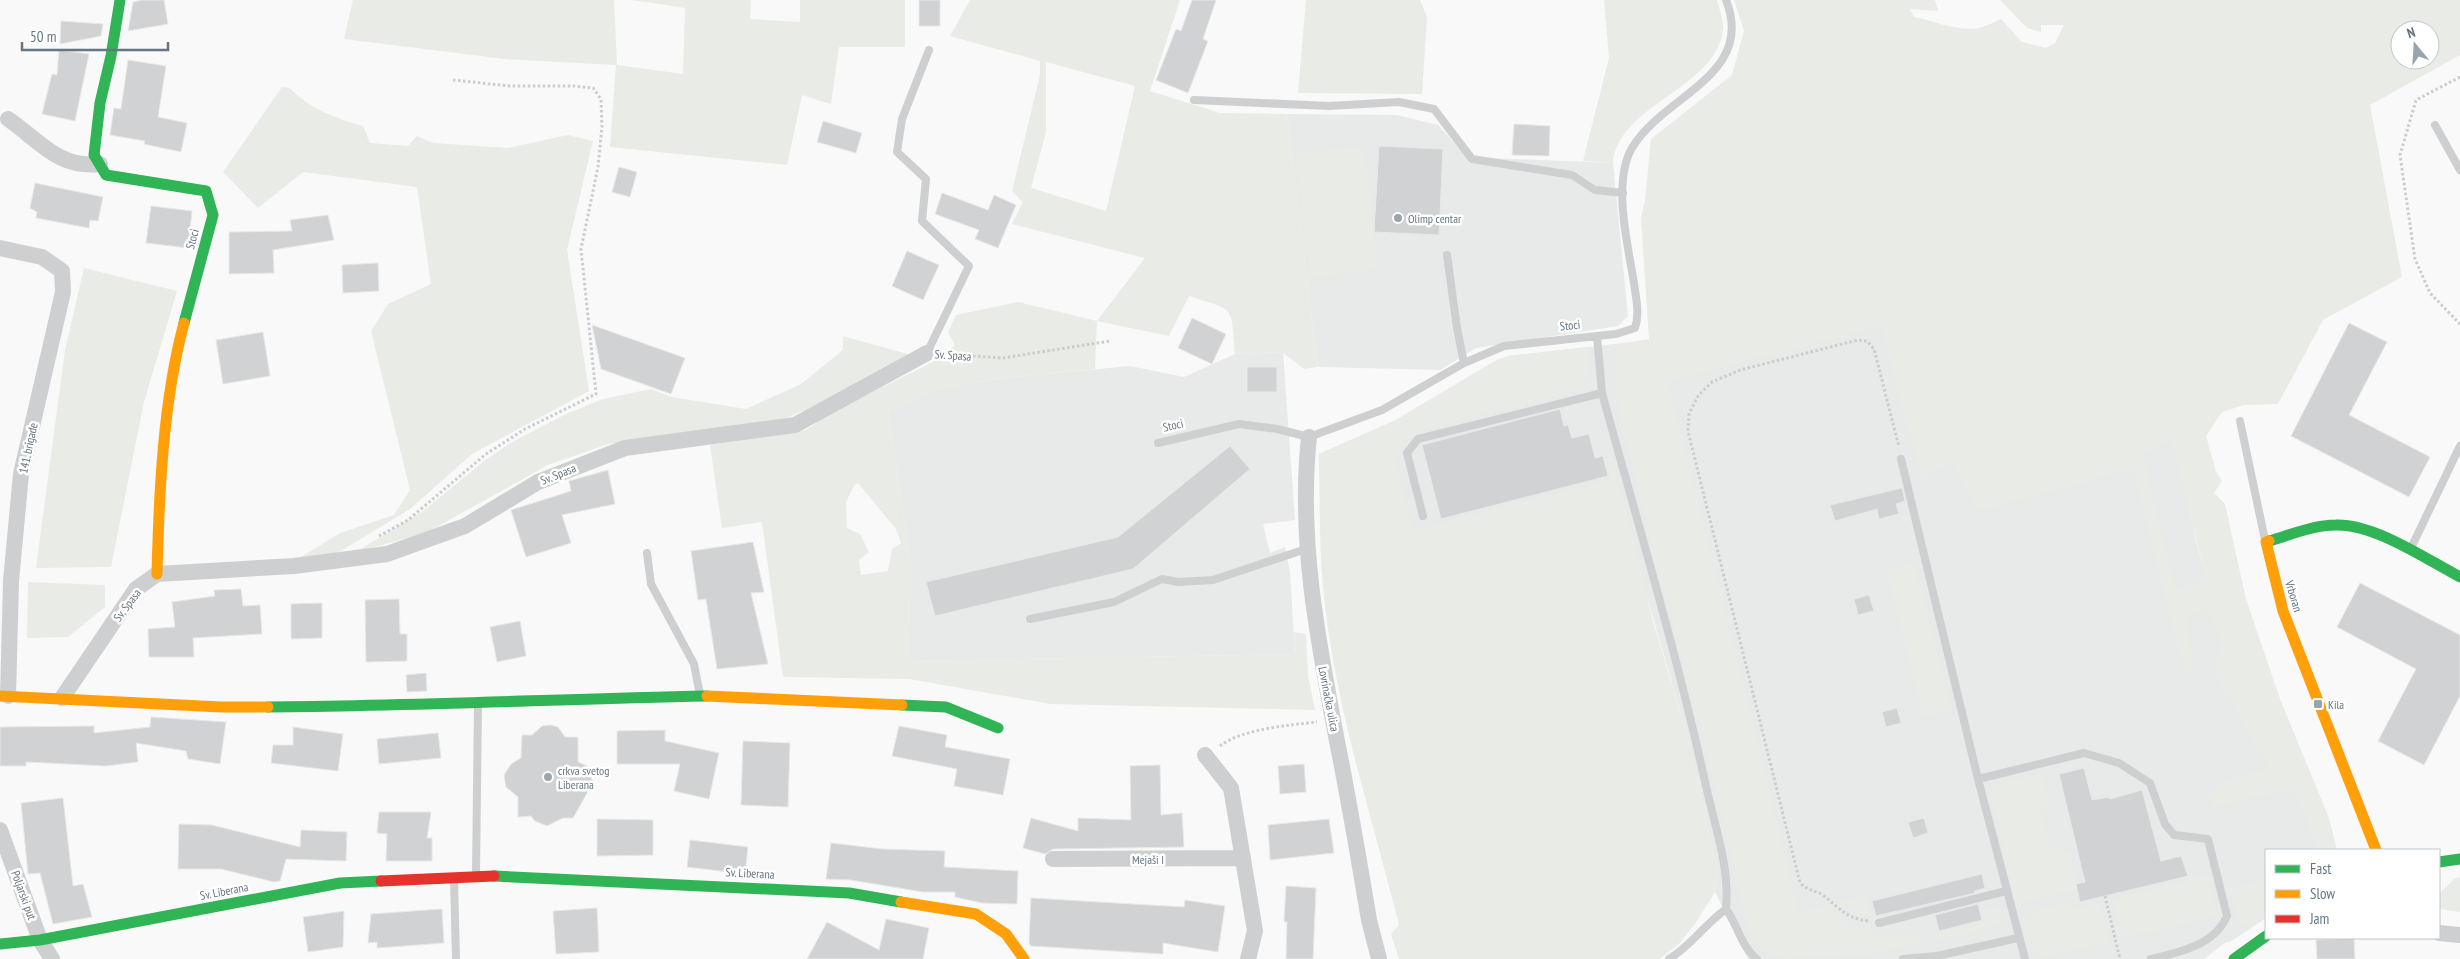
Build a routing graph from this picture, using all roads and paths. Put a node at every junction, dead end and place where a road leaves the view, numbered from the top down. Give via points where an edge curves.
1 (120, 0) edge
2 (1726, 0) edge
3 (929, 50) dead end
4 (2460, 77) edge
5 (453, 80) dead end
6 (1194, 100) dead end
7 (8, 119) dead end
8 (2435, 125) dead end
9 (100, 164) junction
10 (2460, 170) edge
11 (1623, 193) junction
12 (0, 248) edge
13 (1447, 255) dead end
14 (2460, 324) edge
15 (1597, 336) junction
16 (1110, 341) dead end
17 (927, 353) junction
18 (1464, 363) junction
19 (1602, 393) junction
20 (2240, 421) dead end
21 (1309, 437) junction
22 (1158, 442) dead end
23 (2460, 446) edge
24 (1901, 459) joint
25 (1423, 516) dead end
26 (376, 538) dead end
27 (2266, 542) junction
28 (1306, 548) junction
29 (2409, 552) junction
30 (647, 553) dead end
31 (157, 574) junction
32 (2460, 577) edge
33 (1030, 619) dead end
34 (4, 696) edge
35 (700, 697) junction
36 (62, 698) junction
37 (478, 702) junction
38 (1333, 719) junction
39 (998, 728) dead end
40 (1208, 758) joint
41 (1978, 779) junction
42 (2365, 822) junction
43 (0, 830) edge
44 (2362, 849) edge
45 (2376, 849) edge
46 (1243, 858) junction
47 (1053, 859) dead end
48 (2456, 859) edge
49 (2440, 862) edge
50 (2440, 869) edge
51 (454, 875) junction
52 (476, 875) junction
53 (2006, 892) junction
54 (2105, 896) dead end
55 (1726, 910) junction
56 (1879, 923) joint
57 (2440, 933) edge
58 (2460, 934) edge
59 (2265, 937) edge
60 (2018, 938) junction
61 (40, 940) junction
62 (0, 944) edge
63 (52, 959) edge
64 (456, 959) edge
65 (1024, 959) edge
66 (1248, 959) edge
67 (1379, 959) edge
68 (1669, 959) edge
69 (1758, 959) edge
70 (1903, 959) edge
71 (2025, 959) edge
72 (2120, 959) edge
73 (2151, 959) edge
74 (2234, 959) edge

1 - 9 street via 112,56 100,103 94,155
2 - 11 lane, Stoci via 1733,27 1725,59 1635,143 1624,168
3 - 17 lane via 902,119 897,152 926,179 922,222 969,266
4 - 14 path via 2416,100 2400,155 2415,259 2430,292
5 - 26 path via 510,86 593,88 601,99 598,168 581,249 596,394 525,429 486,454 408,520
6 - 11 lane via 1329,106 1399,102 1417,105 1434,109 1472,159 1572,175 1595,190
7 - 9 street via 60,158 84,166
8 - 10 lane
9 - 31 street, Stoci via 106,174 206,191 212,215 176,353 159,494
11 - 15 lane, Stoci via 1638,320 1636,328 1626,332
12 - 34 street, 141. brigade via 42,257 62,271 63,292 22,474
13 - 18 lane
15 - 18 lane, Stoci via 1504,346
15 - 19 lane
16 - 17 path, Sv. Spasa via 1003,358
17 - 31 street, Sv. Spasa via 795,425 625,448 538,482 465,526 387,554 294,566
18 - 21 lane, Stoci via 1382,410
19 - 25 lane via 1418,440 1407,454
19 - 55 lane via 1699,755 1724,863 1728,891
20 - 27 lane
21 - 22 lane, Stoci via 1239,424
21 - 28 street, Lovrinačka ulica
23 - 29 lane
24 - 41 lane
24 - 56 path via 1874,349 1867,341 1858,340 1740,370 1712,382 1698,396 1689,414 1688,431 1800,883 1807,890 1823,895 1849,916
27 - 29 street via 2343,525 2357,528
27 - 42 street, Vrboran via 2283,612
28 - 33 lane via 1214,580 1178,582 1162,579 1114,602
28 - 38 street, Lovrinačka ulica
29 - 32 street
30 - 35 lane via 651,584 694,664
31 - 36 street, Sv. Spasa via 136,589
34 - 36 street
35 - 37 street
35 - 39 street via 946,707
36 - 37 street via 221,707
37 - 52 lane
38 - 40 path via 1244,735 1226,741
38 - 67 street, Lovrinačka ulica
40 - 46 street via 1231,788
41 - 53 lane
41 - 73 lane via 2084,753 2119,764 2150,783 2166,824 2174,835 2208,839 2227,916 2224,923 2198,944
42 - 44 street
42 - 45 street, Vrboran
43 - 61 street, Poljarski put
46 - 47 street, Mejaši I
46 - 66 street via 1255,931
48 - 49 street
48 - 50 lane
51 - 52 street, Sv. Liberana
51 - 61 street, Sv. Liberana via 340,883
51 - 64 lane
52 - 65 street, Sv. Liberana via 848,892 976,914 1006,934
53 - 56 lane
53 - 60 lane
54 - 72 path
55 - 68 lane via 1706,924 1684,950
55 - 69 lane via 1748,950
57 - 58 street
59 - 74 street
60 - 70 lane via 1937,956
60 - 71 lane
61 - 62 street, Sv. Liberana
61 - 63 street, Poljarski put

